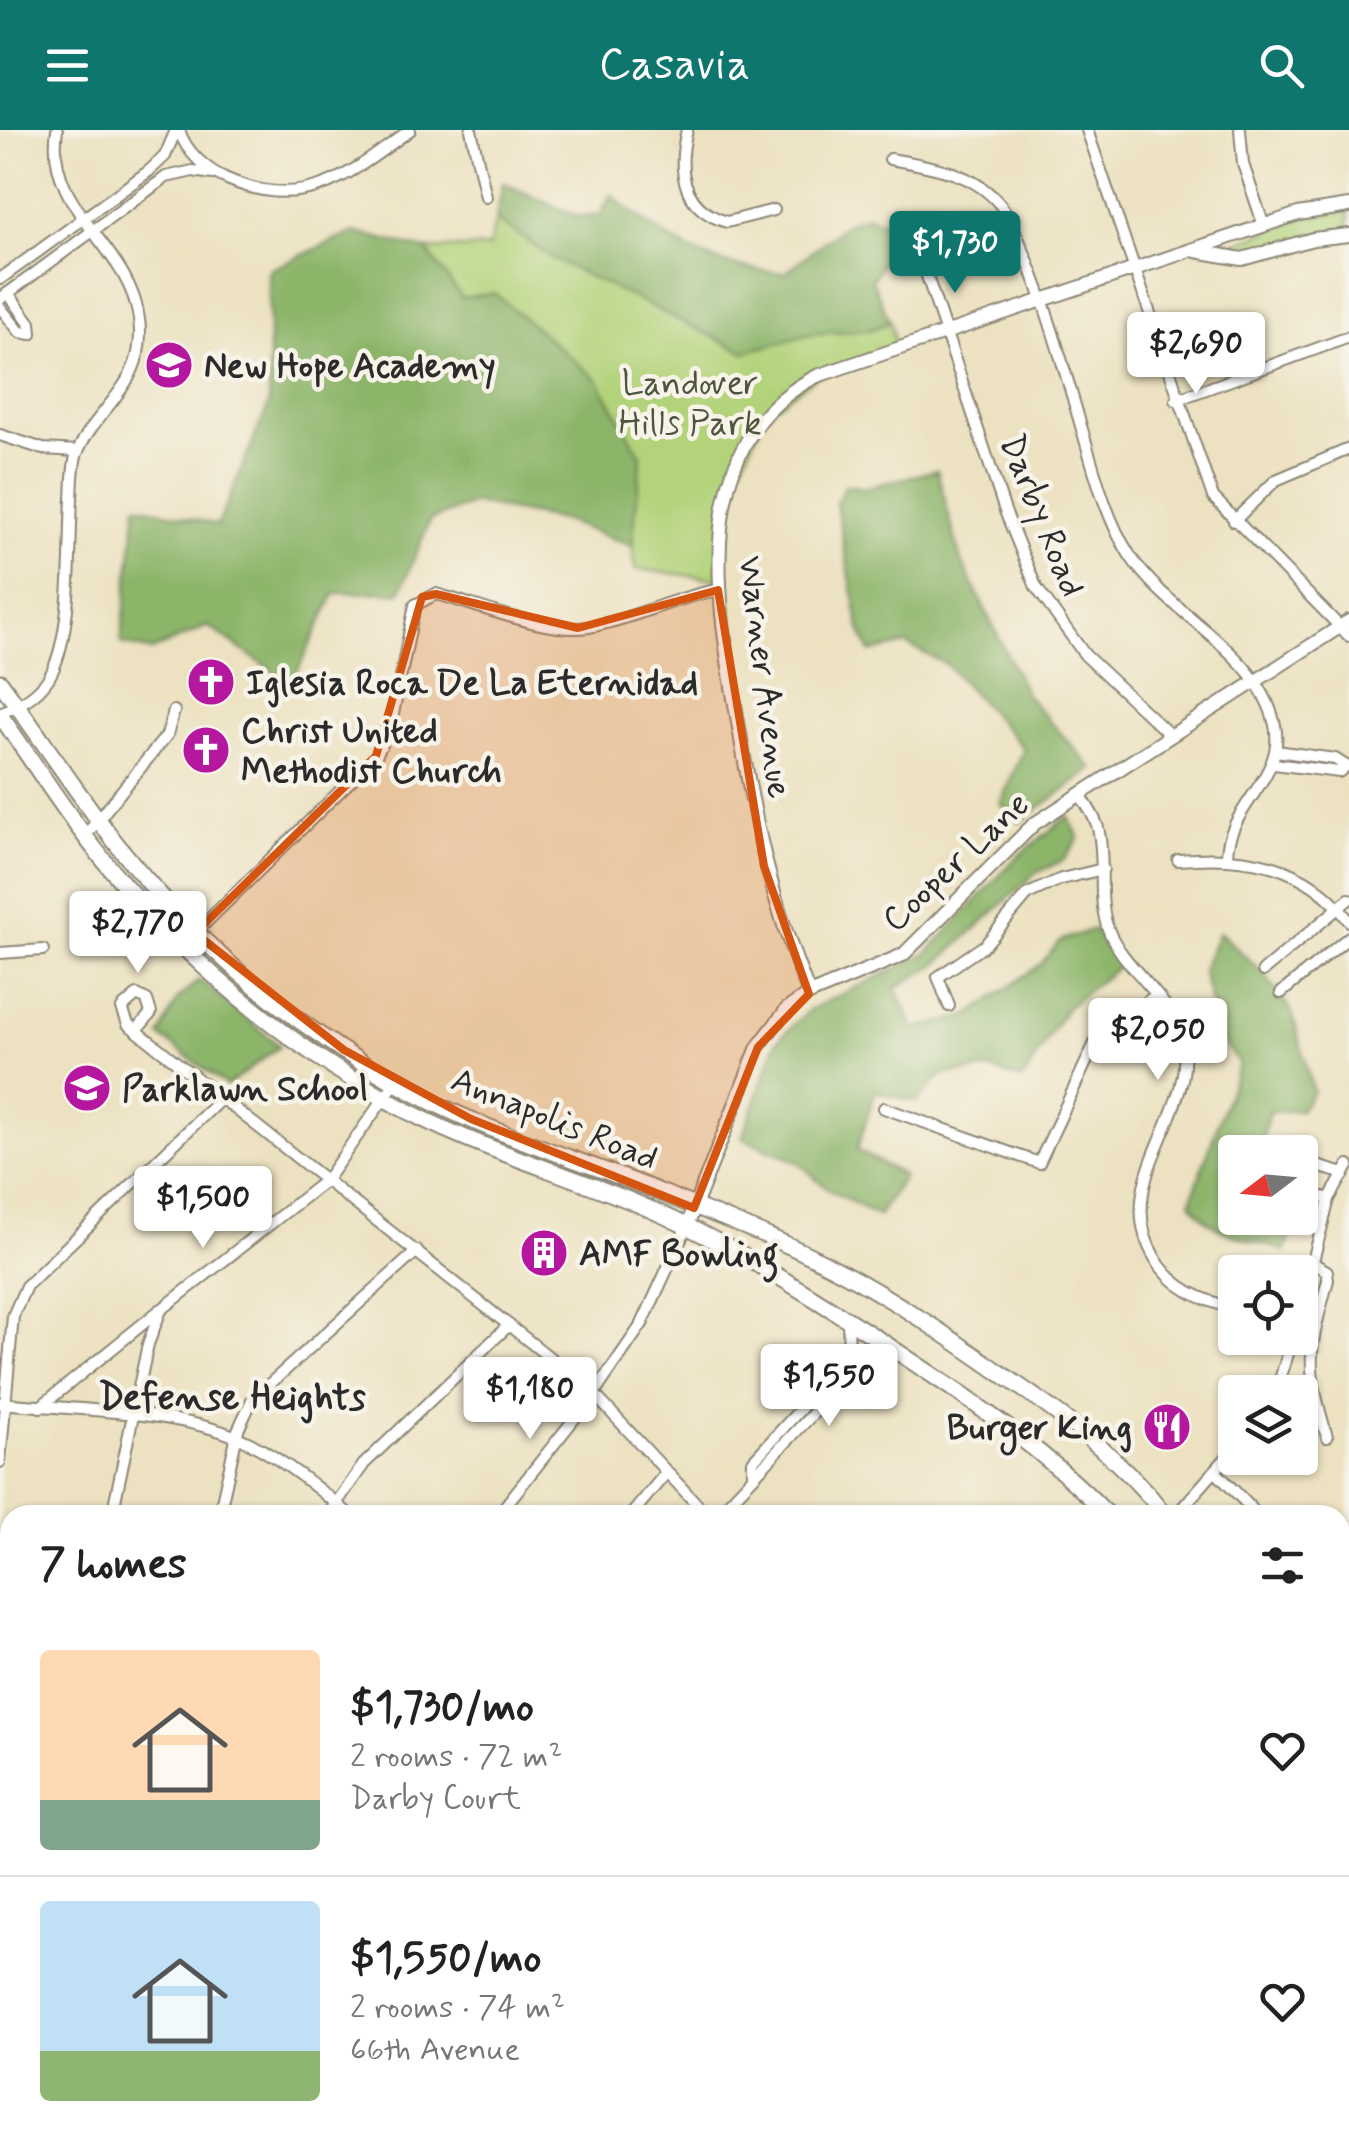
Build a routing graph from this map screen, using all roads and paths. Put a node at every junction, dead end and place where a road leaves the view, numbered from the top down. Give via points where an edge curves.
1 (57, 130) edge
2 (177, 130) edge
3 (410, 130) edge
4 (472, 130) edge
5 (686, 130) edge
6 (1087, 130) edge
7 (1237, 131) edge
8 (890, 159) dead end
9 (149, 172) junction
10 (218, 175) junction
11 (157, 182) junction
12 (486, 197) dead end
13 (1349, 206) edge
14 (774, 210) dead end
15 (83, 220) junction
16 (1264, 226) junction
17 (92, 232) junction
18 (1349, 235) edge
19 (1196, 250) junction
20 (1133, 270) junction
21 (926, 272) dead end
22 (0, 279) edge
23 (2, 297) edge
24 (1040, 302) junction
25 (0, 307) edge
26 (946, 333) junction
27 (1349, 337) edge
28 (1176, 400) junction
29 (0, 435) edge
30 (1349, 450) edge
31 (78, 451) junction
32 (1234, 521) junction
33 (718, 590) junction
34 (1346, 628) edge
35 (1254, 681) junction
36 (0, 682) edge
37 (20, 706) junction
38 (174, 711) dead end
39 (0, 714) edge
40 (1170, 736) junction
41 (1276, 751) junction
42 (1274, 764) junction
43 (1080, 794) junction
44 (98, 820) junction
45 (86, 836) junction
46 (1227, 856) junction
47 (1178, 860) dead end
48 (1103, 868) junction
49 (1349, 899) edge
50 (1338, 906) junction
51 (1349, 921) edge
52 (195, 933) junction
53 (1349, 937) edge
54 (43, 950) dead end
55 (0, 953) edge
56 (196, 958) junction
57 (1263, 971) dead end
58 (1281, 993) dead end
59 (809, 994) junction
60 (1156, 996) junction
61 (949, 1006) dead end
62 (137, 1030) dead end
63 (395, 1083) junction
64 (222, 1098) junction
65 (386, 1100) junction
66 (884, 1108) dead end
67 (1318, 1165) edge
68 (1346, 1169) edge
69 (326, 1180) junction
70 (1318, 1195) edge
71 (1330, 1198) junction
72 (694, 1208) junction
73 (687, 1226) junction
74 (417, 1251) junction
75 (1315, 1255) edge
76 (1318, 1266) edge
77 (1218, 1304) edge
78 (160, 1310) junction
79 (1318, 1317) edge
80 (847, 1319) junction
81 (509, 1325) junction
82 (902, 1354) junction
83 (1308, 1355) edge
84 (594, 1394) junction
85 (2, 1403) edge
86 (40, 1407) junction
87 (131, 1415) junction
88 (236, 1437) junction
89 (1327, 1437) dead end
90 (0, 1462) edge
91 (1218, 1468) edge
92 (1215, 1471) junction
93 (666, 1472) junction
94 (753, 1475) junction
95 (334, 1502) junction
96 (114, 1505) edge
97 (221, 1505) edge
98 (333, 1505) edge
99 (338, 1505) edge
100 (506, 1505) edge
101 (639, 1505) edge
102 (697, 1505) edge
103 (726, 1505) edge
104 (1097, 1505) edge
105 (1157, 1505) edge
106 (1185, 1505) edge
107 (1248, 1505) edge

1 - 15 street via 57,170
2 - 9 street
2 - 10 street
3 - 10 street via 337,180 306,191 260,192
4 - 12 street
5 - 14 street via 681,173 698,206 727,222
6 - 20 street
7 - 16 street
8 - 24 street via 960,175 996,197
9 - 11 street
9 - 15 street
10 - 11 street via 192,171
11 - 17 street
13 - 16 street, Warner Avenue
15 - 17 street
15 - 22 street
16 - 19 street, Warner Avenue
17 - 23 street
17 - 31 street via 128,286 140,337 132,372
18 - 19 street, Warner Avenue via 1242,259
19 - 20 street, Warner Avenue
20 - 24 street, Warner Avenue
20 - 28 street
21 - 26 street, Darby Road
23 - 25 street via 30,323 30,334 20,332
24 - 26 street, Warner Avenue
24 - 35 street via 1129,555
26 - 33 street, Warner Avenue via 817,376 767,412 731,474
26 - 40 street, Darby Road via 1036,587 1084,655
27 - 28 street
28 - 32 street via 1205,483
29 - 31 street via 43,449
30 - 32 street via 1276,480
31 - 37 street via 57,660 46,683
32 - 34 street
33 - 52 street via 578,628 436,594 422,597 414,605 390,724 376,756
33 - 59 street, Warner Avenue via 764,866
34 - 35 street, Cooper Lane
35 - 40 street, Cooper Lane
35 - 41 street via 1271,712
36 - 37 main road, Annapolis Road
37 - 39 street
37 - 44 main road, Annapolis Road
38 - 44 street via 167,736
39 - 45 main road, Annapolis Road
40 - 43 street, Cooper Lane
41 - 42 street
41 - 42 street via 1346,766 1339,772
42 - 46 street via 1235,818
43 - 48 street via 1097,825
43 - 59 street, Cooper Lane via 1003,851 913,948
44 - 45 street
44 - 52 main road, Annapolis Road
45 - 56 main road, Annapolis Road
46 - 47 street
46 - 50 street via 1293,873
48 - 60 street via 1108,930
48 - 61 street via 1028,894 984,944 938,977
49 - 50 street
50 - 51 street
50 - 57 street
52 - 56 street
52 - 63 main road, Annapolis Road via 276,1002
53 - 58 street
54 - 55 street
56 - 65 main road, Annapolis Road via 284,1032
59 - 72 street, Cooper Lane via 776,1019 758,1047
60 - 66 street via 1096,1041 1039,1163
60 - 77 street via 1182,1039 1185,1070 1142,1191 1142,1229 1157,1262 1180,1287
62 - 64 street
63 - 65 street
63 - 72 main road, Annapolis Road
64 - 69 street
64 - 85 street via 24,1291 13,1316
65 - 69 street
65 - 73 main road, Annapolis Road
67 - 68 street
68 - 71 street
69 - 74 street
69 - 78 street
70 - 71 street
71 - 75 street
72 - 73 street, Cooper Lane
72 - 105 main road, Annapolis Road via 838,1270 958,1344 1076,1425
73 - 80 main road, Annapolis Road
73 - 84 street, Cooper Lane via 642,1324
74 - 81 street
74 - 88 street via 261,1388
76 - 79 street via 1328,1280
78 - 86 street
78 - 87 street
80 - 82 main road, Annapolis Road
80 - 94 street via 849,1356 753,1461
81 - 84 street
81 - 95 street via 364,1464
82 - 94 street via 862,1362
82 - 104 main road, Annapolis Road via 1022,1436
83 - 89 street
84 - 93 street
84 - 100 street, Cooper Lane
85 - 86 street
85 - 90 street
86 - 87 street
87 - 88 street
87 - 96 street
88 - 95 street
88 - 97 street
91 - 92 street
92 - 106 street
92 - 107 street
93 - 101 street
93 - 102 street
94 - 103 street
95 - 98 street
95 - 99 street

